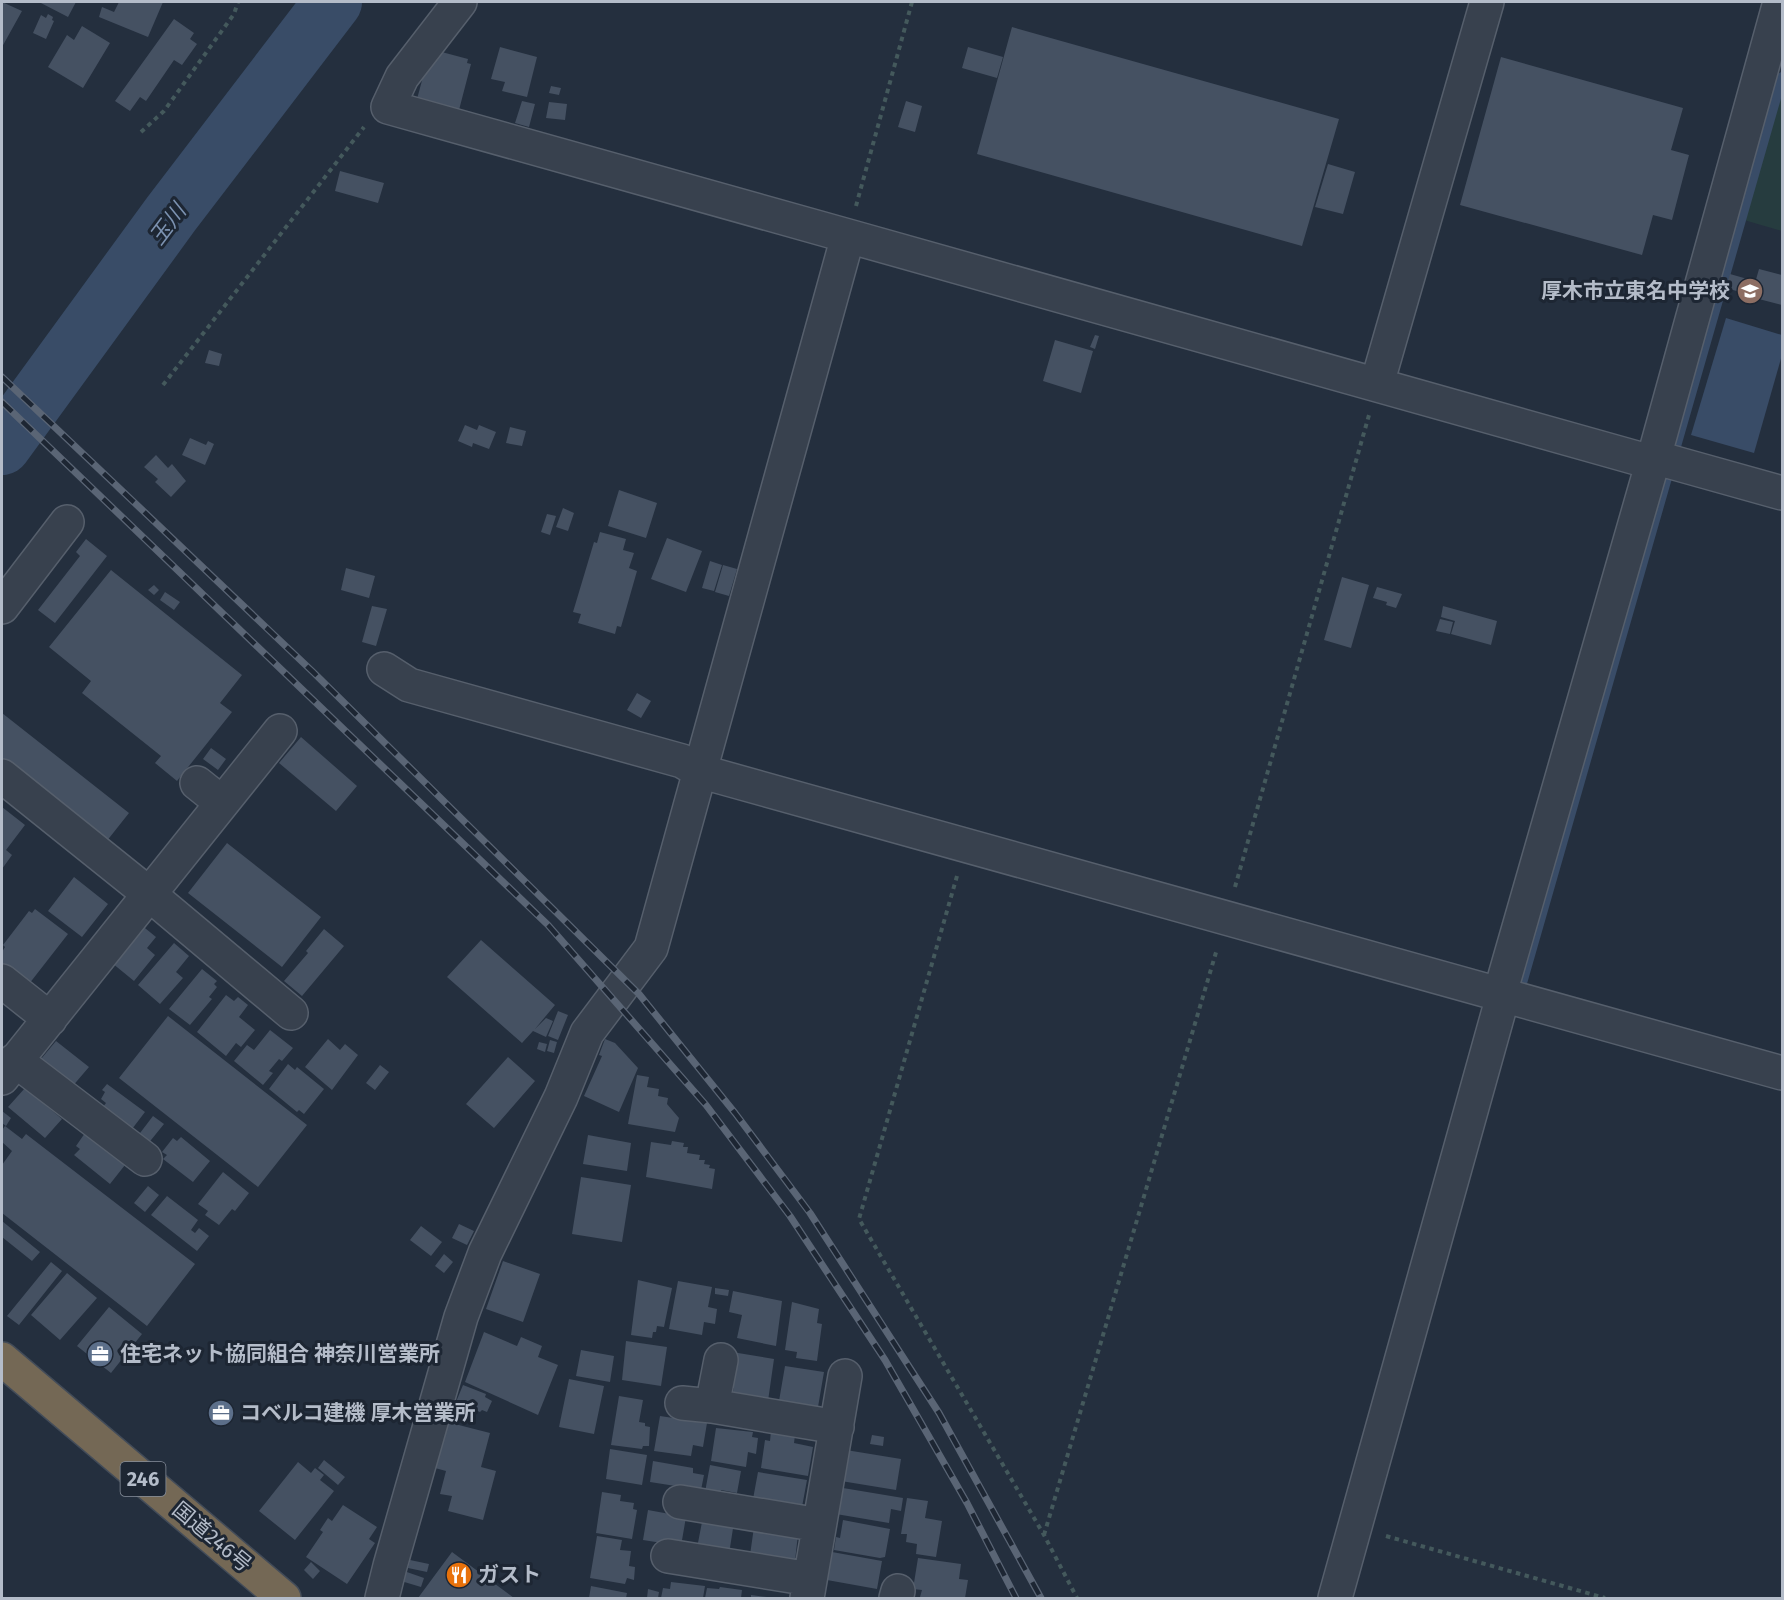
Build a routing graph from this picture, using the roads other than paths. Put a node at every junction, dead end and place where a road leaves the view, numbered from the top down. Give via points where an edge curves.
1 (460, 2) edge
2 (1487, 2) edge
3 (1780, 2) edge
4 (848, 236) junction
5 (1377, 384) junction
6 (1653, 461) junction
7 (1782, 494) edge
8 (67, 522) dead end
9 (2, 606) edge
10 (384, 669) dead end
11 (280, 731) dead end
12 (699, 771) junction
13 (2, 776) edge
14 (149, 894) junction
15 (2, 981) edge
16 (1503, 996) junction
17 (274, 1006) dead end
18 (50, 1019) junction
19 (8, 1069) edge
20 (1782, 1073) edge
21 (145, 1159) dead end
22 (2, 1359) edge
23 (721, 1360) dead end
24 (845, 1376) dead end
25 (837, 1427) junction
26 (681, 1502) dead end
27 (819, 1525) junction
28 (668, 1556) dead end
29 (811, 1593) edge
30 (284, 1599) edge
31 (382, 1599) edge
32 (1335, 1599) edge

1 - 4 street via 402,77 388,107
2 - 5 street
3 - 6 street
4 - 5 street
4 - 12 street
5 - 6 street
6 - 7 street via 1664,460
6 - 16 street via 1503,983
8 - 9 street
10 - 12 street via 409,685 682,760
11 - 14 street via 210,793
12 - 16 street
12 - 31 street via 651,948 587,1033 485,1253 461,1317
13 - 14 street
14 - 17 street
14 - 18 street
15 - 18 street
16 - 20 street
16 - 32 street
18 - 19 street
19 - 21 street
22 - 30 highway, 国道246号 / 246
23 - 25 street via 697,1404
24 - 25 street
25 - 27 street
26 - 27 street
27 - 29 street
28 - 29 street

